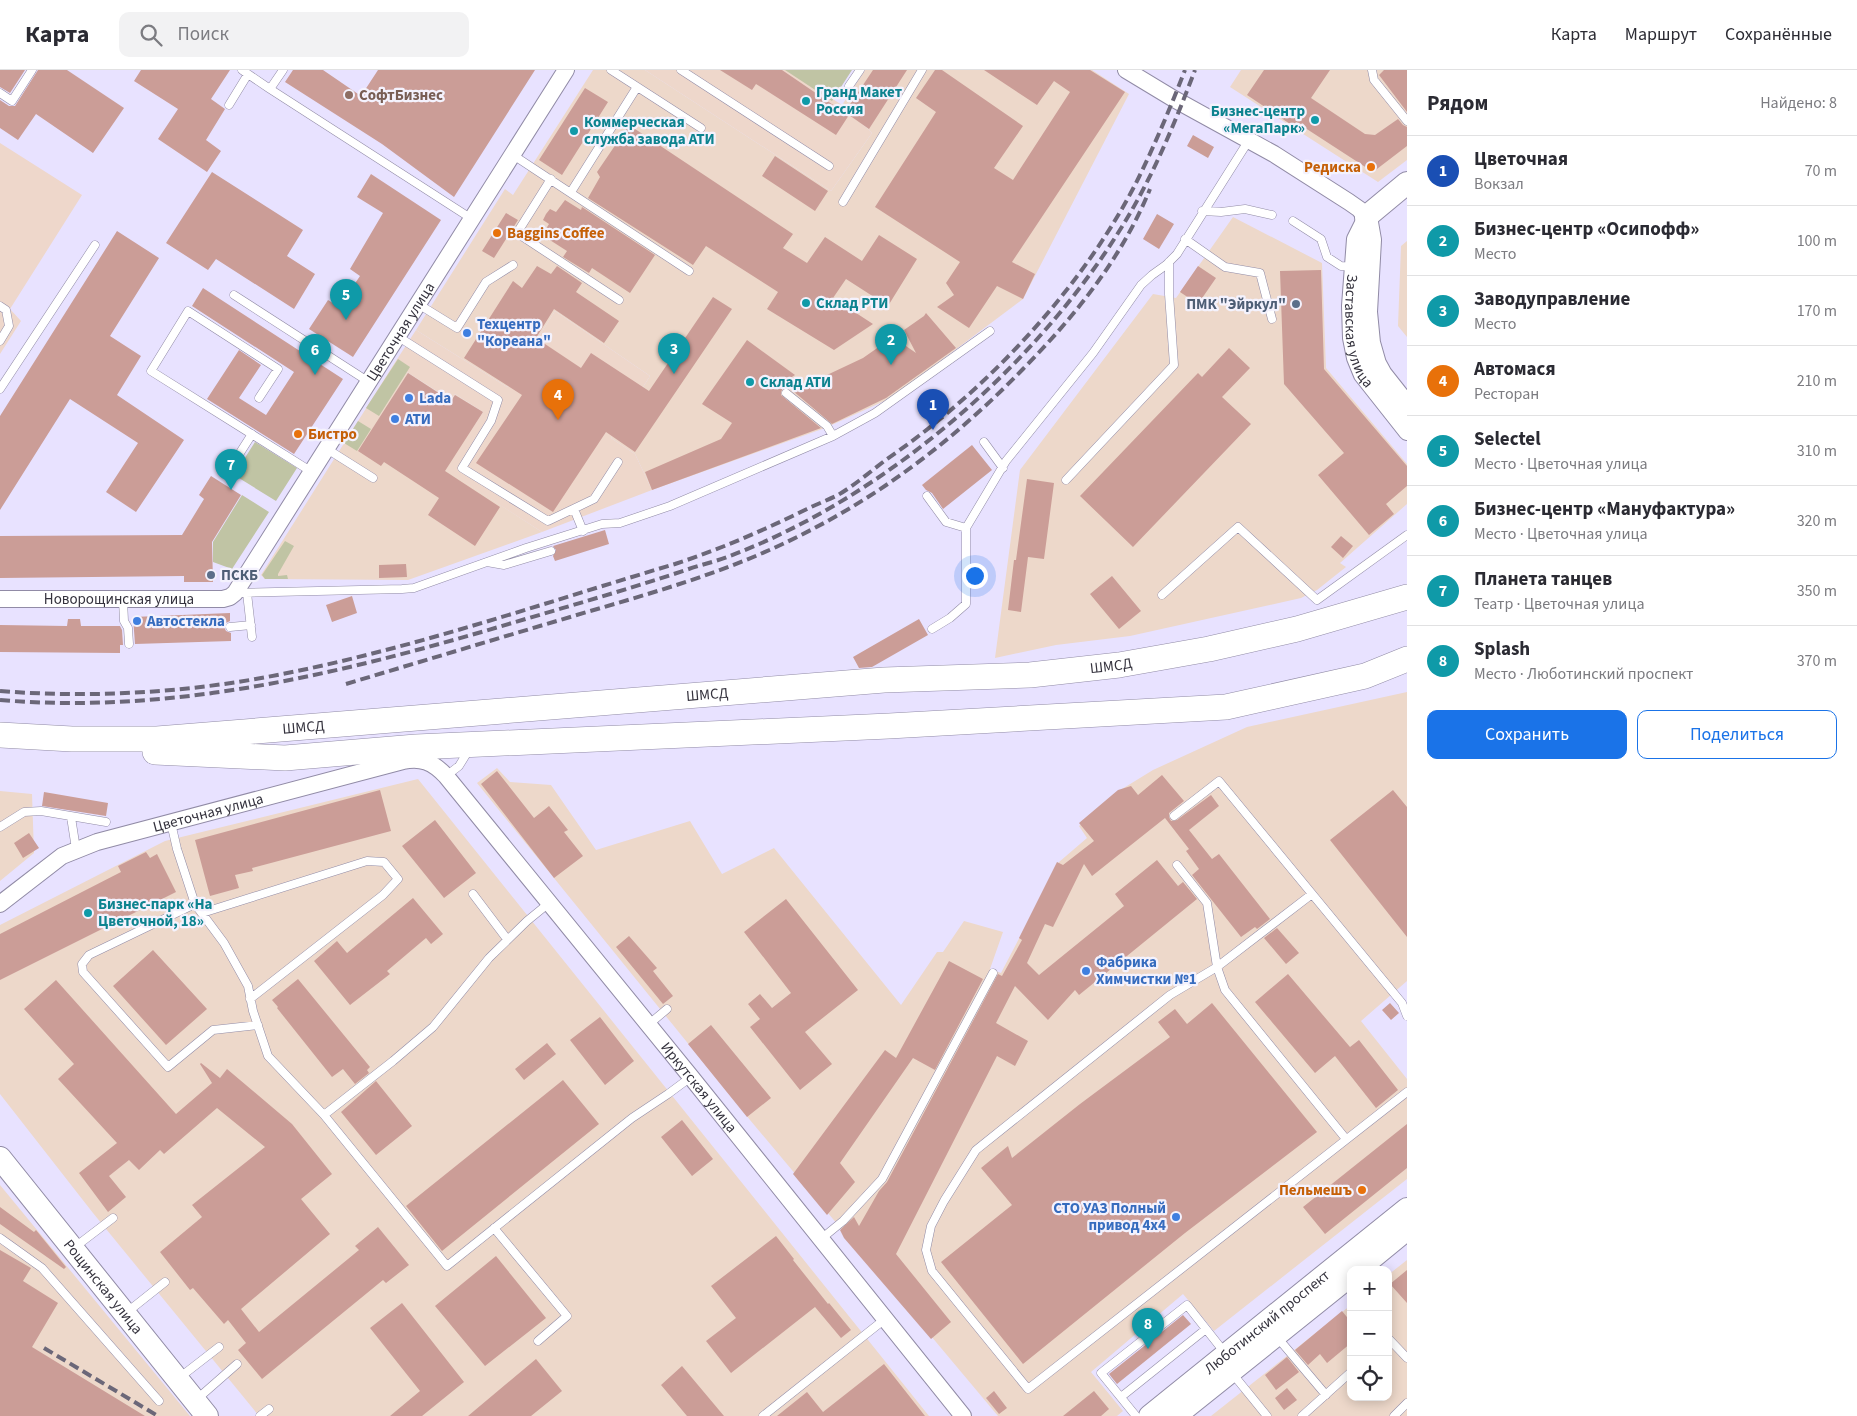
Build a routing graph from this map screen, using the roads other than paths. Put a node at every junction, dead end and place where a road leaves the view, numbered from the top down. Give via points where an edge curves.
1 (32, 70) edge
2 (282, 70) edge
3 (566, 70) edge
4 (612, 70) edge
5 (682, 70) edge
6 (860, 70) edge
7 (922, 70) edge
8 (1126, 70) edge
9 (1372, 70) edge
10 (245, 72) edge
11 (849, 86) dead end
12 (637, 87) junction
13 (270, 89) junction
14 (0, 93) edge
15 (229, 105) dead end
16 (1407, 121) edge
17 (701, 128) dead end
18 (1249, 140) junction
19 (513, 155) junction
20 (828, 166) dead end
21 (551, 180) junction
22 (1407, 183) edge
23 (571, 192) junction
24 (843, 202) dead end
25 (1202, 211) junction
26 (1272, 215) dead end
27 (1366, 217) junction
28 (472, 219) junction
29 (1293, 221) dead end
30 (1185, 240) junction
31 (95, 245) dead end
32 (1169, 262) junction
33 (513, 266) dead end
34 (1353, 266) junction
35 (689, 271) dead end
36 (234, 296) dead end
37 (618, 300) dead end
38 (418, 304) junction
39 (3, 308) edge
40 (1272, 319) dead end
41 (0, 320) edge
42 (990, 332) dead end
43 (398, 336) junction
44 (0, 341) edge
45 (368, 382) junction
46 (0, 389) edge
47 (786, 393) dead end
48 (259, 398) dead end
49 (1403, 412) edge
50 (1407, 432) edge
51 (252, 434) junction
52 (833, 436) junction
53 (984, 442) dead end
54 (327, 449) junction
55 (618, 462) dead end
56 (231, 467) dead end
57 (1003, 468) junction
58 (312, 472) junction
59 (373, 478) dead end
60 (1066, 480) dead end
61 (926, 496) dead end
62 (574, 509) junction
63 (966, 528) junction
64 (583, 531) junction
65 (1407, 535) edge
66 (552, 551) dead end
67 (487, 562) junction
68 (241, 593) junction
69 (1162, 595) dead end
70 (1407, 597) edge
71 (0, 600) edge
72 (123, 600) junction
73 (133, 621) dead end
74 (124, 622) junction
75 (251, 625) junction
76 (230, 627) dead end
77 (932, 629) dead end
78 (252, 637) dead end
79 (129, 644) dead end
80 (1407, 659) edge
81 (1407, 668) edge
82 (1365, 676) junction
83 (0, 735) edge
84 (0, 744) edge
85 (466, 752) dead end
86 (432, 763) joint
87 (446, 776) junction
88 (1174, 816) dead end
89 (71, 817) junction
90 (106, 822) dead end
91 (171, 823) junction
92 (0, 828) edge
93 (76, 850) junction
94 (1178, 866) dead end
95 (473, 894) dead end
96 (1312, 894) junction
97 (1, 902) edge
98 (549, 903) junction
99 (195, 904) junction
100 (202, 913) junction
101 (507, 939) junction
102 (1217, 967) junction
103 (993, 973) dead end
104 (250, 999) junction
105 (668, 1009) dead end
106 (1407, 1016) edge
107 (648, 1024) junction
108 (258, 1025) junction
109 (691, 1077) junction
110 (1407, 1092) edge
111 (324, 1115) junction
112 (1346, 1139) junction
113 (0, 1158) edge
114 (1407, 1209) edge
115 (113, 1218) dead end
116 (494, 1228) junction
117 (1407, 1229) edge
118 (0, 1238) edge
119 (821, 1239) junction
120 (73, 1249) junction
121 (1362, 1266) edge
122 (1347, 1277) edge
123 (165, 1282) dead end
124 (125, 1314) junction
125 (885, 1319) junction
126 (1206, 1329) junction
127 (1276, 1335) junction
128 (538, 1341) dead end
129 (1392, 1342) edge
130 (219, 1347) dead end
131 (1407, 1358) edge
132 (1228, 1363) junction
133 (237, 1364) dead end
134 (1347, 1376) edge
135 (177, 1380) junction
136 (1326, 1394) junction
137 (1121, 1397) junction
138 (159, 1401) dead end
139 (1407, 1404) edge
140 (201, 1409) edge
141 (269, 1409) dead end
142 (260, 1416) edge
143 (763, 1416) edge
144 (963, 1416) edge
145 (1136, 1416) edge
146 (1150, 1416) edge
147 (1175, 1416) edge
148 (1267, 1416) edge
149 (1302, 1416) edge
150 (1394, 1416) edge

1 - 14 lane via 12,101
2 - 13 lane
3 - 19 street, Цветочная улица
4 - 12 lane
5 - 20 lane
6 - 11 lane
7 - 24 lane
8 - 18 street
9 - 16 lane via 1374,80
10 - 13 lane
10 - 15 lane
12 - 17 lane
12 - 23 lane
13 - 28 lane
18 - 25 lane
18 - 27 street via 1349,202
19 - 21 lane
19 - 28 street, Цветочная улица
21 - 23 lane
21 - 37 lane via 517,233
22 - 27 street
23 - 35 lane
25 - 26 lane via 1245,208
25 - 30 lane
27 - 34 street, Заставская улица via 1355,239
27 - 49 street, Заставская улица via 1370,240 1366,312 1369,343 1381,375
28 - 38 street, Цветочная улица
29 - 34 lane via 1321,239 1327,257 1341,266
30 - 32 lane
30 - 40 lane via 1225,267 1260,273
31 - 46 lane
32 - 57 lane via 1140,285 1093,353
32 - 60 lane via 1174,364
33 - 38 lane via 486,282 457,328
34 - 49 street, Заставская улица via 1350,322 1355,358 1362,375
36 - 45 lane
38 - 43 street, Цветочная улица
39 - 41 lane
39 - 44 lane via 9,326
42 - 52 lane via 875,413
43 - 45 street, Цветочная улица
43 - 62 lane via 498,400 491,421 462,468 548,521
45 - 54 street, Цветочная улица
47 - 52 lane via 827,426
48 - 51 lane via 278,369 188,311 151,370
49 - 50 street, Заставская улица
51 - 56 lane
51 - 58 lane
52 - 64 lane via 670,506 620,523 602,524
53 - 57 lane
54 - 58 street, Цветочная улица
54 - 59 lane
55 - 62 lane via 594,498
57 - 63 lane
58 - 68 street, Цветочная улица
61 - 63 lane via 946,522
62 - 64 lane
63 - 77 lane via 966,604
64 - 67 lane
65 - 69 lane via 1317,600 1238,527
66 - 67 lane via 504,565
67 - 68 lane via 402,590
68 - 72 street, Новорощинская улица via 222,599
68 - 75 lane
70 - 83 main road, ШМСД via 1296,629 1208,649 1030,675 884,680 157,739
71 - 72 street, Новорощинская улица
72 - 74 lane
73 - 74 lane
74 - 79 lane via 128,628
75 - 76 lane
75 - 78 lane
80 - 82 main road, ШМСД
81 - 82 main road
82 - 84 main road, ШМСД via 1226,707 416,747 285,758
85 - 87 lane via 459,766
86 - 87 street, Иркутская улица
86 - 91 street, Цветочная улица via 420,759 403,761
87 - 98 street, Иркутская улица
88 - 96 lane via 1219,781
89 - 90 lane
89 - 92 lane via 41,810 24,812
89 - 93 lane
91 - 93 street, Цветочная улица
91 - 99 lane
93 - 97 street, Цветочная улица via 50,864
94 - 102 lane via 1207,902
95 - 101 lane
96 - 102 lane
96 - 106 lane via 1402,1003
98 - 101 lane
98 - 107 street, Иркутская улица
99 - 100 lane
99 - 108 lane via 89,955 82,964 83,972 168,1067 213,1030
100 - 104 lane via 224,942 248,986
100 - 104 lane via 368,861 384,862 398,879 383,895
101 - 111 lane via 433,1027
102 - 112 lane via 1224,990
102 - 112 lane via 1170,995 976,1150 931,1226 926,1250 932,1272 1028,1389
103 - 119 lane via 882,1179 843,1221
104 - 108 lane
105 - 107 lane
107 - 109 street, Иркутская улица
108 - 111 lane via 268,1056
109 - 116 lane via 632,1118
109 - 119 street, Иркутская улица
110 - 112 lane
111 - 116 lane via 447,1266
113 - 120 street, Рощинская улица
114 - 132 street, Люботинский проспект
115 - 120 lane
116 - 128 lane via 567,1316
117 - 121 street
118 - 138 lane via 42,1268
119 - 125 street, Иркутская улица
120 - 124 street, Рощинская улица
122 - 127 street, Люботинский проспект
123 - 124 lane
124 - 135 street, Рощинская улица
125 - 143 lane
125 - 144 street, Иркутская улица
126 - 132 lane
126 - 137 lane
126 - 137 lane via 1187,1305 1101,1373
127 - 132 street, Люботинский проспект
127 - 136 lane
129 - 131 lane
130 - 135 lane
132 - 146 street, Люботинский проспект
132 - 147 street, Люботинский проспект
132 - 148 lane
133 - 140 lane
134 - 136 lane
135 - 140 street, Рощинская улица
136 - 149 lane
137 - 145 lane
139 - 150 lane
141 - 142 lane

